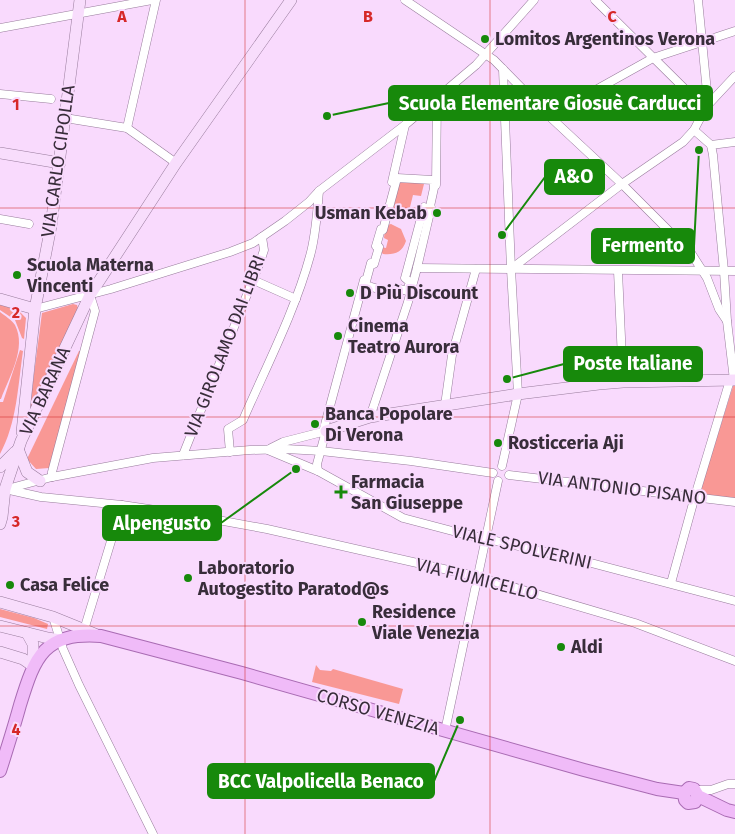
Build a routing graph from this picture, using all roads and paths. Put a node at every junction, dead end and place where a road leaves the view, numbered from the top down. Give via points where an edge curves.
1 (80, 0) edge
2 (152, 0) edge
3 (156, 0) edge
4 (291, 0) edge
5 (405, 0) edge
6 (595, 0) edge
7 (698, 0) edge
8 (532, 1) edge
9 (78, 14) junction
10 (0, 28) edge
11 (735, 31) edge
12 (702, 42) junction
13 (486, 54) junction
14 (653, 58) junction
15 (503, 69) junction
16 (735, 76) edge
17 (0, 94) edge
18 (692, 96) dead end
19 (51, 98) dead end
20 (438, 98) junction
21 (706, 107) junction
22 (549, 116) junction
23 (65, 118) junction
24 (405, 125) junction
25 (127, 128) junction
26 (694, 130) junction
27 (735, 142) edge
28 (711, 145) junction
29 (0, 153) edge
30 (60, 163) junction
31 (176, 163) junction
32 (622, 184) junction
33 (318, 191) junction
34 (0, 219) edge
35 (29, 224) dead end
36 (262, 237) junction
37 (374, 264) joint
38 (418, 268) junction
39 (476, 269) junction
40 (511, 269) junction
41 (618, 271) junction
42 (703, 271) junction
43 (724, 271) junction
44 (735, 271) edge
45 (253, 280) junction
46 (90, 295) junction
47 (296, 298) junction
48 (0, 299) edge
49 (35, 309) junction
50 (730, 324) edge
51 (733, 380) edge
52 (623, 382) junction
53 (518, 394) junction
54 (445, 405) junction
55 (370, 417) junction
56 (324, 432) junction
57 (19, 445) junction
58 (268, 450) junction
59 (321, 451) junction
60 (230, 452) junction
61 (184, 455) junction
62 (502, 466) junction
63 (0, 467) edge
64 (318, 470) junction
65 (493, 473) junction
66 (509, 475) junction
67 (52, 478) junction
68 (40, 481) junction
69 (498, 481) junction
70 (2, 492) edge
71 (695, 496) junction
72 (735, 502) edge
73 (122, 505) junction
74 (0, 524) edge
75 (486, 539) junction
76 (479, 577) junction
77 (671, 583) junction
78 (735, 601) edge
79 (0, 602) edge
80 (54, 617) junction
81 (0, 626) edge
82 (84, 630) junction
83 (27, 632) junction
84 (101, 636) junction
85 (60, 640) junction
86 (0, 652) edge
87 (735, 661) edge
88 (33, 666) junction
89 (445, 731) junction
90 (0, 771) edge
91 (735, 784) edge
92 (693, 793) junction
93 (735, 812) edge
94 (152, 834) edge

1 - 9 street, VIA CARLO CIPOLLA
2 - 9 street
3 - 25 street
4 - 31 street
5 - 13 street
6 - 14 street
7 - 12 street
8 - 13 street
9 - 10 street
9 - 23 street, VIA CARLO CIPOLLA
11 - 12 street
12 - 14 street
12 - 21 street
13 - 15 street
13 - 20 street
14 - 18 street
14 - 22 street
15 - 22 street
15 - 40 street
16 - 21 street
17 - 19 street
20 - 24 street
20 - 38 street via 436,188
21 - 26 street
22 - 32 street
23 - 25 street
23 - 30 street, VIA CARLO CIPOLLA
24 - 33 street
24 - 56 street
25 - 31 street
26 - 28 street
26 - 32 street via 683,142
27 - 28 street
28 - 43 street
29 - 30 street
30 - 49 street, VIA CARLO CIPOLLA
31 - 46 street
32 - 40 street
32 - 42 street via 691,253
33 - 36 street via 309,202
33 - 47 street via 311,254
34 - 35 street
36 - 45 street, VIA GIROLAMO DAI LIBRI via 264,250
36 - 46 street via 230,252
37 - 37 street via 379,247 376,246 397,178 433,180 429,211 424,207 404,278 410,282 407,291 397,288 395,294 365,285 371,263
38 - 39 street
38 - 55 street
39 - 40 street
39 - 54 street via 452,355
40 - 41 street
40 - 53 street
41 - 42 street
41 - 52 street
42 - 43 street
42 - 50 street via 719,309
43 - 44 street
43 - 50 street
45 - 47 street
45 - 61 street, VIA GIROLAMO DAI LIBRI
46 - 49 street
46 - 57 street, VIA BARANA
46 - 67 street, VIA BARANA via 95,311
47 - 60 street via 243,420 228,429
48 - 49 street
49 - 57 street, VIA CARLO CIPOLLA
50 - 51 street
51 - 52 street
51 - 71 street
52 - 53 street
53 - 54 street
53 - 62 street
54 - 55 street
55 - 56 street
56 - 58 street via 283,442
56 - 59 street
57 - 63 street
57 - 68 street via 27,472
57 - 70 street, VIA BARANA
58 - 59 street
58 - 60 street
58 - 64 street, VIALE SPOLVERINI
59 - 64 street
59 - 65 street
60 - 61 street
61 - 67 street
62 - 65 street
62 - 66 street
64 - 75 street, VIALE SPOLVERINI via 403,518
65 - 69 street
66 - 69 street via 505,481
66 - 71 street, VIA ANTONIO PISANO
67 - 68 street
68 - 70 street
69 - 75 street
70 - 73 street, VIA FIUMICELLO
70 - 74 street, VIA BARANA
71 - 72 street, VIA ANTONIO PISANO
71 - 77 street
73 - 76 street, VIA FIUMICELLO via 267,529
73 - 82 street
75 - 76 street
75 - 77 street, VIALE SPOLVERINI
76 - 87 street, VIA FIUMICELLO via 635,623
76 - 89 street
77 - 78 street, VIALE SPOLVERINI
79 - 80 street, CORSO VENEZIA
80 - 82 street, CORSO VENEZIA
80 - 85 street
81 - 83 street, CORSO VENEZIA
82 - 84 street, CORSO VENEZIA
82 - 85 street
83 - 85 street, CORSO VENEZIA
83 - 88 street via 33,644
84 - 85 main road, CORSO VENEZIA
84 - 89 main road, CORSO VENEZIA
85 - 88 main road
85 - 94 street via 78,685
86 - 88 street via 23,659
88 - 90 main road
89 - 92 main road, CORSO VENEZIA via 657,789
91 - 92 street
92 - 93 main road, CORSO VENEZIA

